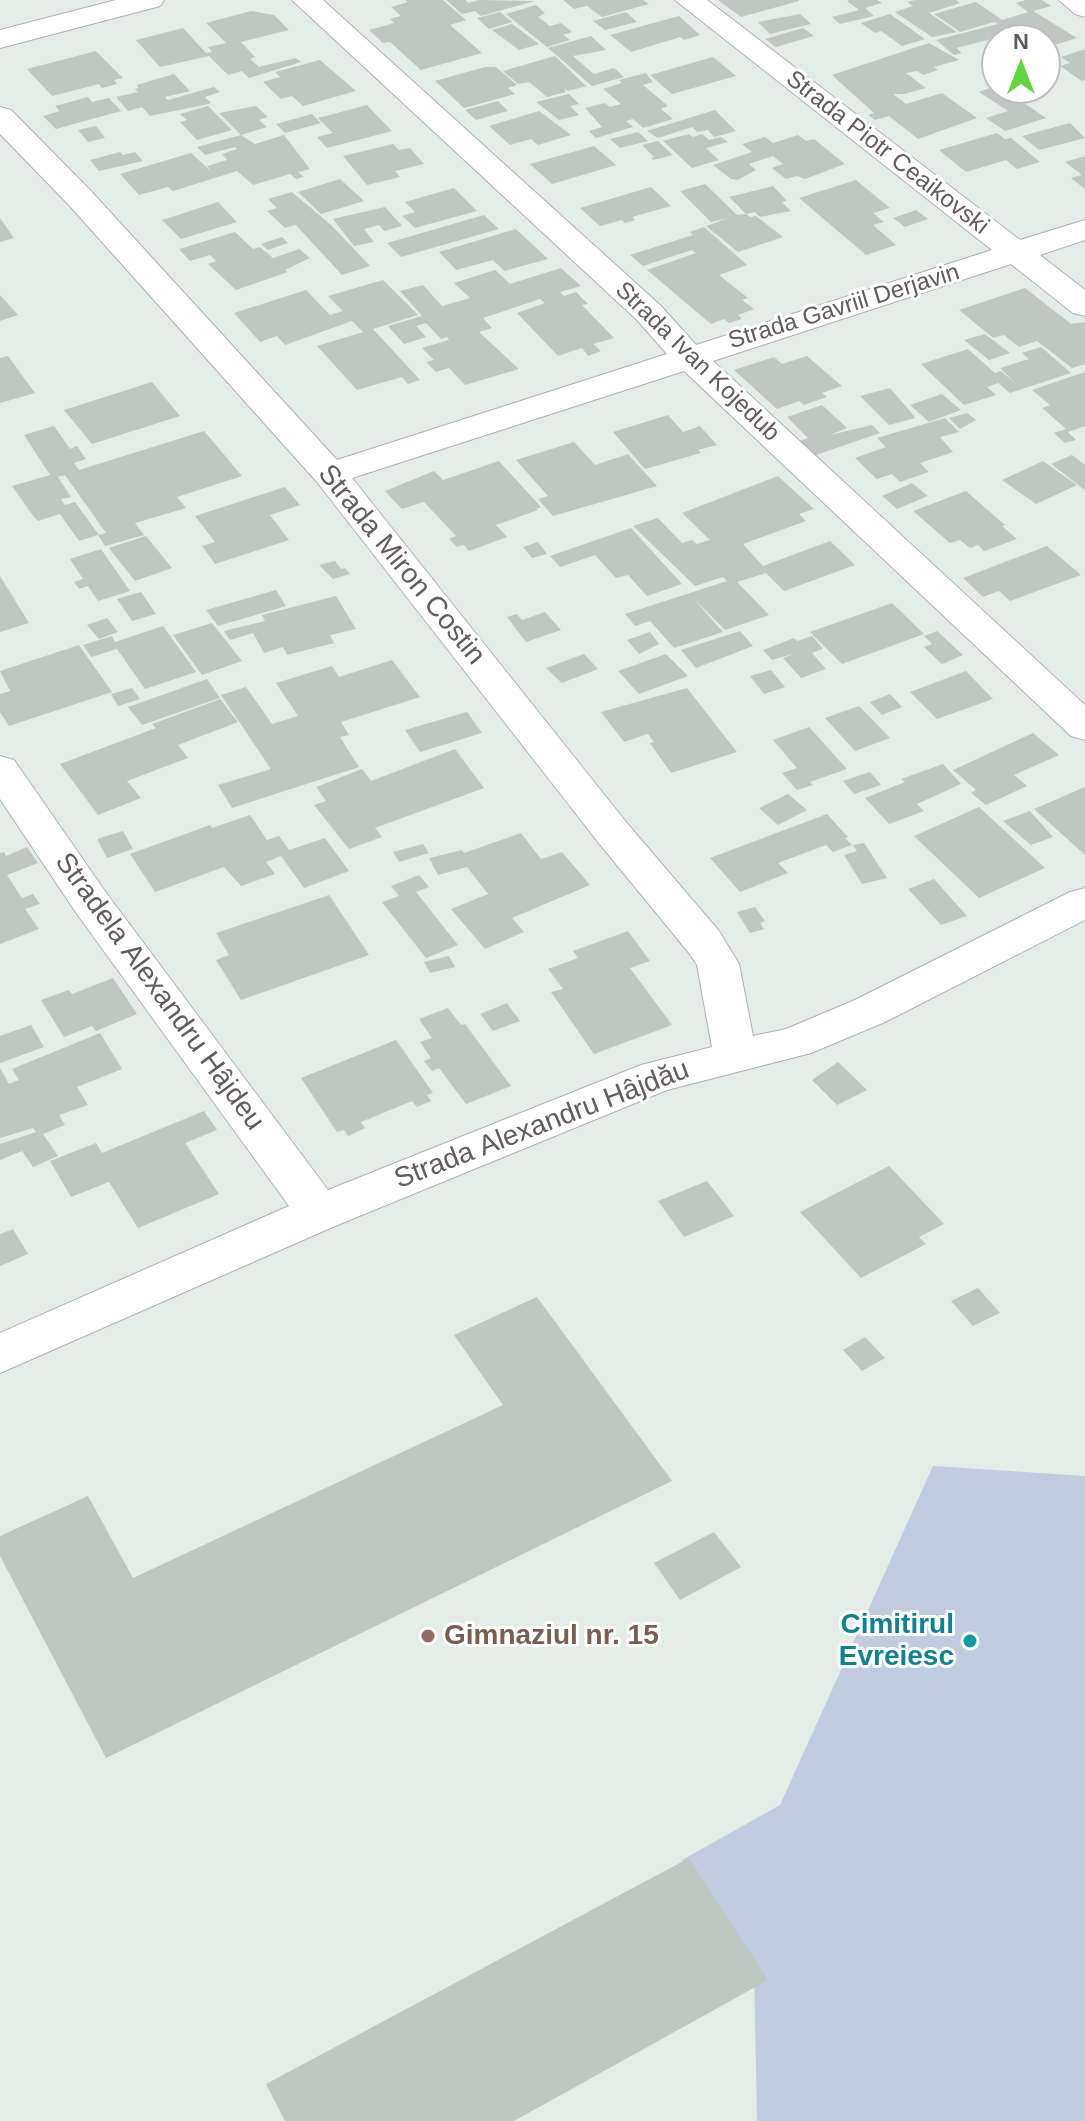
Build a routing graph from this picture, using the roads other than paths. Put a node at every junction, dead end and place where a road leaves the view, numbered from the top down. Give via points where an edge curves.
1 (150, 0) edge
2 (306, 0) edge
3 (689, 0) edge
4 (1073, 0) edge
5 (1085, 8) edge
6 (0, 39) edge
7 (0, 116) edge
8 (1085, 230) edge
9 (1017, 253) junction
10 (1085, 306) edge
11 (689, 356) junction
12 (330, 474) junction
13 (1085, 727) edge
14 (0, 769) edge
15 (1085, 902) edge
16 (735, 1055) junction
17 (319, 1213) junction
18 (0, 1354) edge

1 - 6 street
2 - 11 street, Strada Ivan Kojedub via 649,313
3 - 9 street, Strada Piotr Ceaikovski
4 - 5 street
7 - 12 street, Strada Miron Costin
8 - 9 street, Strada Gavriil Derjavin
9 - 10 street, Strada Piotr Ceaikovski
9 - 11 street, Strada Gavriil Derjavin
11 - 12 street, Strada Gavriil Derjavin
11 - 13 street, Strada Ivan Kojedub
12 - 16 street, Strada Miron Costin via 704,942 718,964
14 - 17 street, Stradela Alexandru Hâjdeu via 92,904
15 - 16 street, Strada Alexandru Hâjdău via 870,1011 796,1042
16 - 17 street, Strada Alexandru Hâjdău via 657,1076
17 - 18 street, Strada Alexandru Hâjdău

